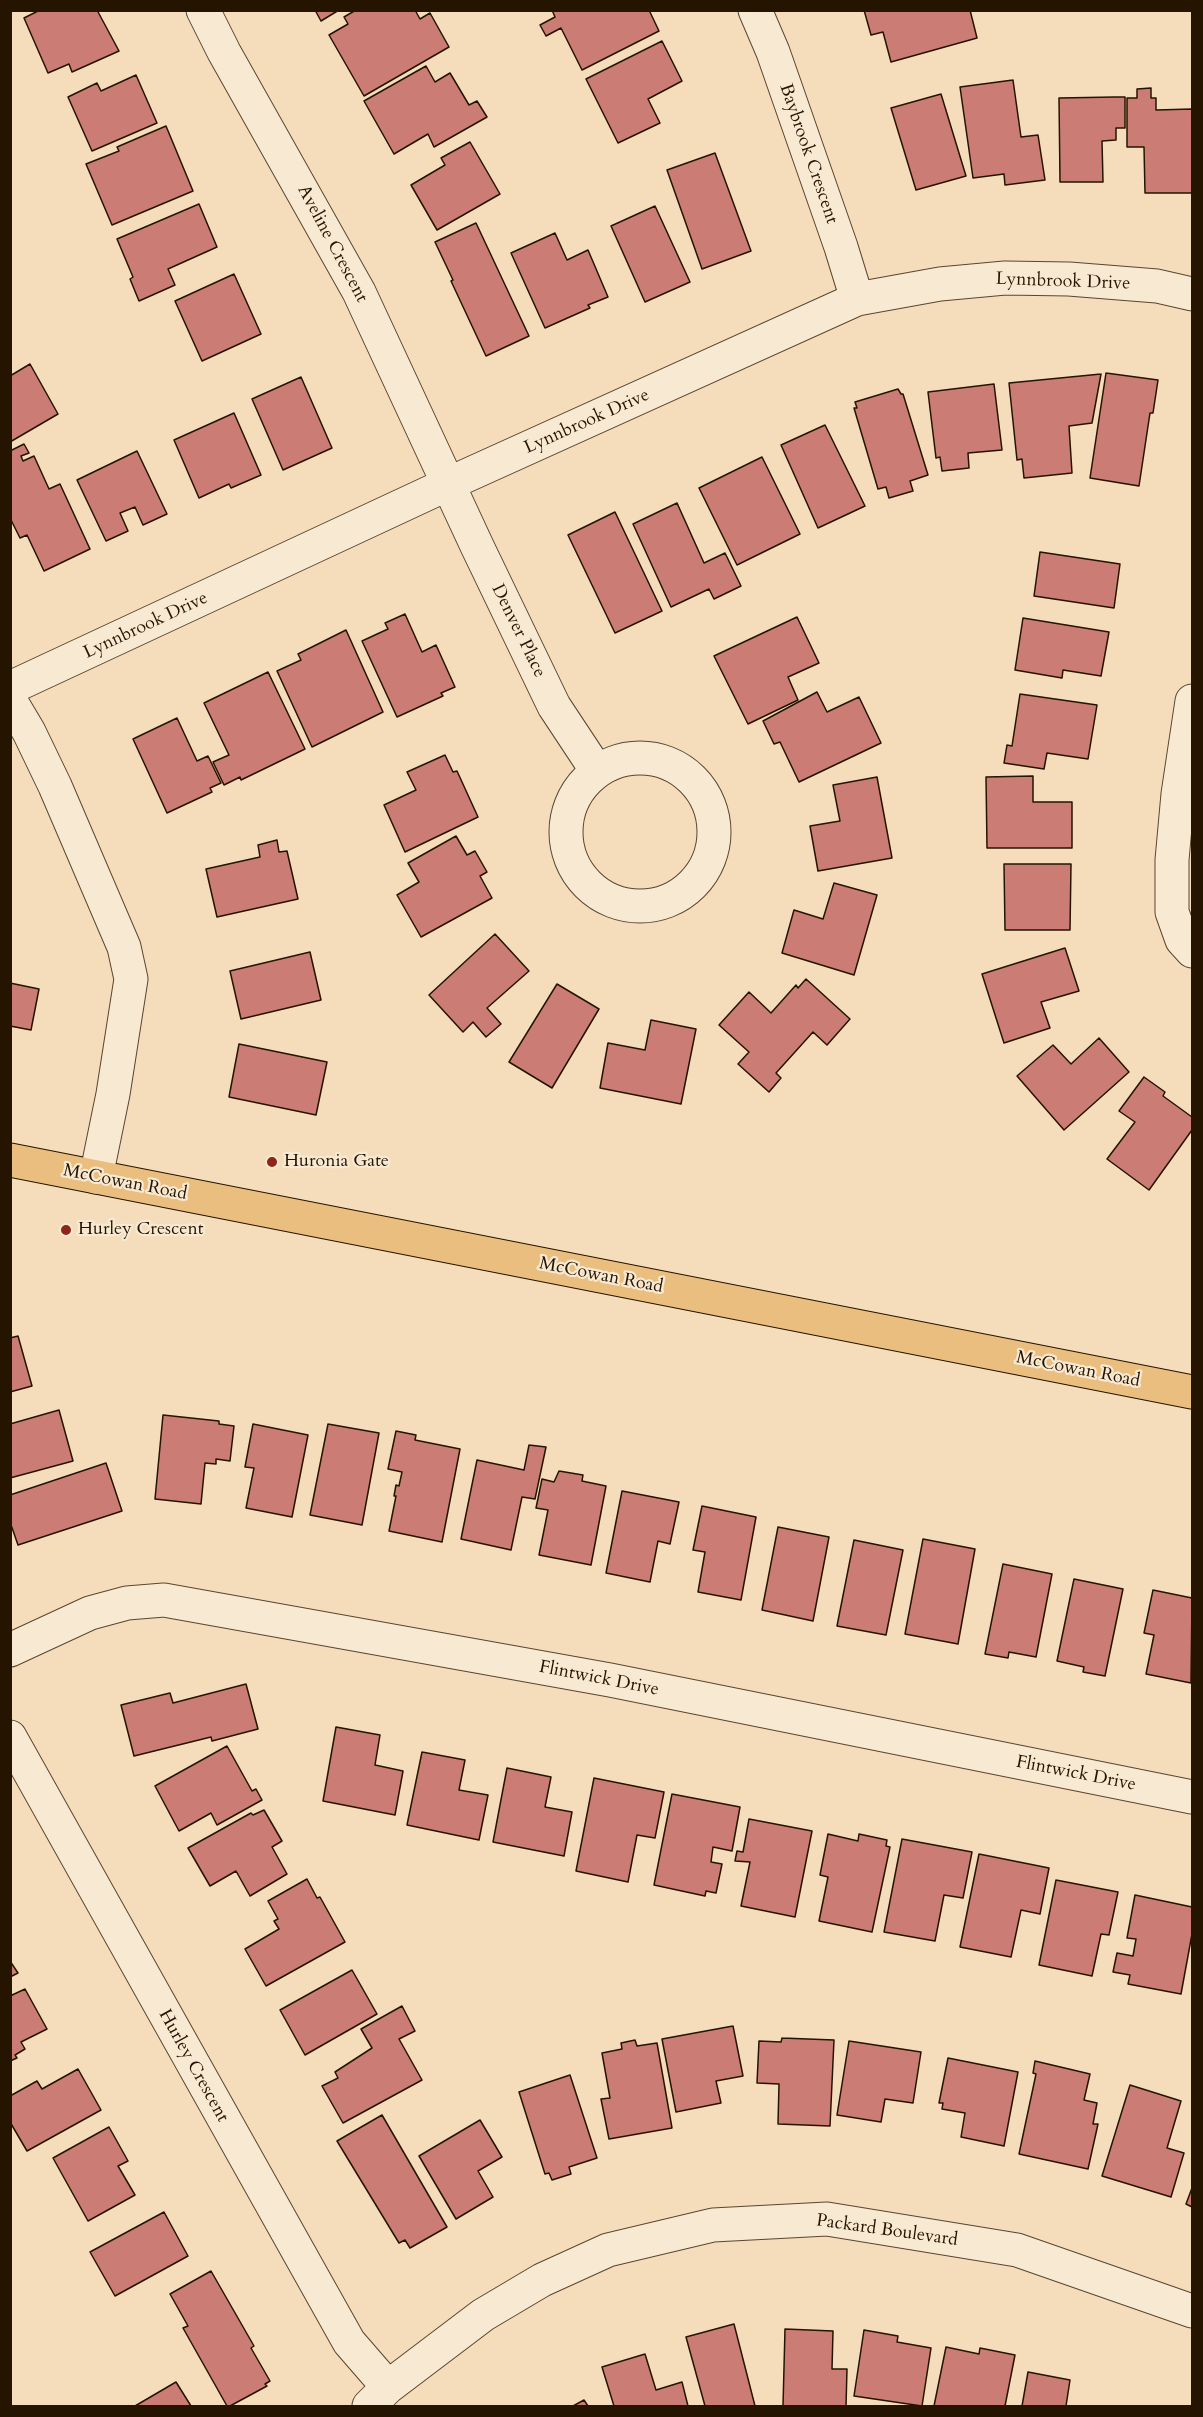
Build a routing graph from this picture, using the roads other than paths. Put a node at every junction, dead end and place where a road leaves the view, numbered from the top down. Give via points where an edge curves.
1 (203, 10) edge
2 (755, 10) edge
3 (1192, 294) edge
4 (857, 299) junction
5 (448, 484) junction
6 (10, 688) edge
7 (10, 700) edge
8 (1192, 701) edge
9 (597, 771) junction
10 (1192, 951) edge
11 (10, 1160) edge
12 (96, 1178) junction
13 (1192, 1392) edge
14 (10, 1650) edge
15 (10, 1737) edge
16 (1192, 1797) edge
17 (1192, 2311) edge
18 (379, 2397) edge

1 - 5 street, Aveline Crescent via 359,292
2 - 4 street, Baybrook Crescent
3 - 4 street, Lynnbrook Drive via 1157,286 1005,278
4 - 5 street, Lynnbrook Drive
5 - 6 street, Lynnbrook Drive
5 - 9 street, Denver Place via 554,706
7 - 12 street via 55,786 124,947 131,980
8 - 10 street via 1177,805 1172,912 1182,940
9 - 9 street via 580,788 569,810 566,834 570,858 582,879 601,895 623,905 647,906 670,900 691,886 706,867 713,843 713,819 704,795 689,776 668,764 644,758 620,761
11 - 12 main road, McCowan Road
12 - 13 main road, McCowan Road
14 - 16 street, Flintwick Drive via 90,1613 127,1603 164,1600 610,1680
15 - 18 street, Hurley Crescent
17 - 18 street, Packard Boulevard via 1017,2250 827,2219 714,2225 608,2250 542,2280 483,2315

